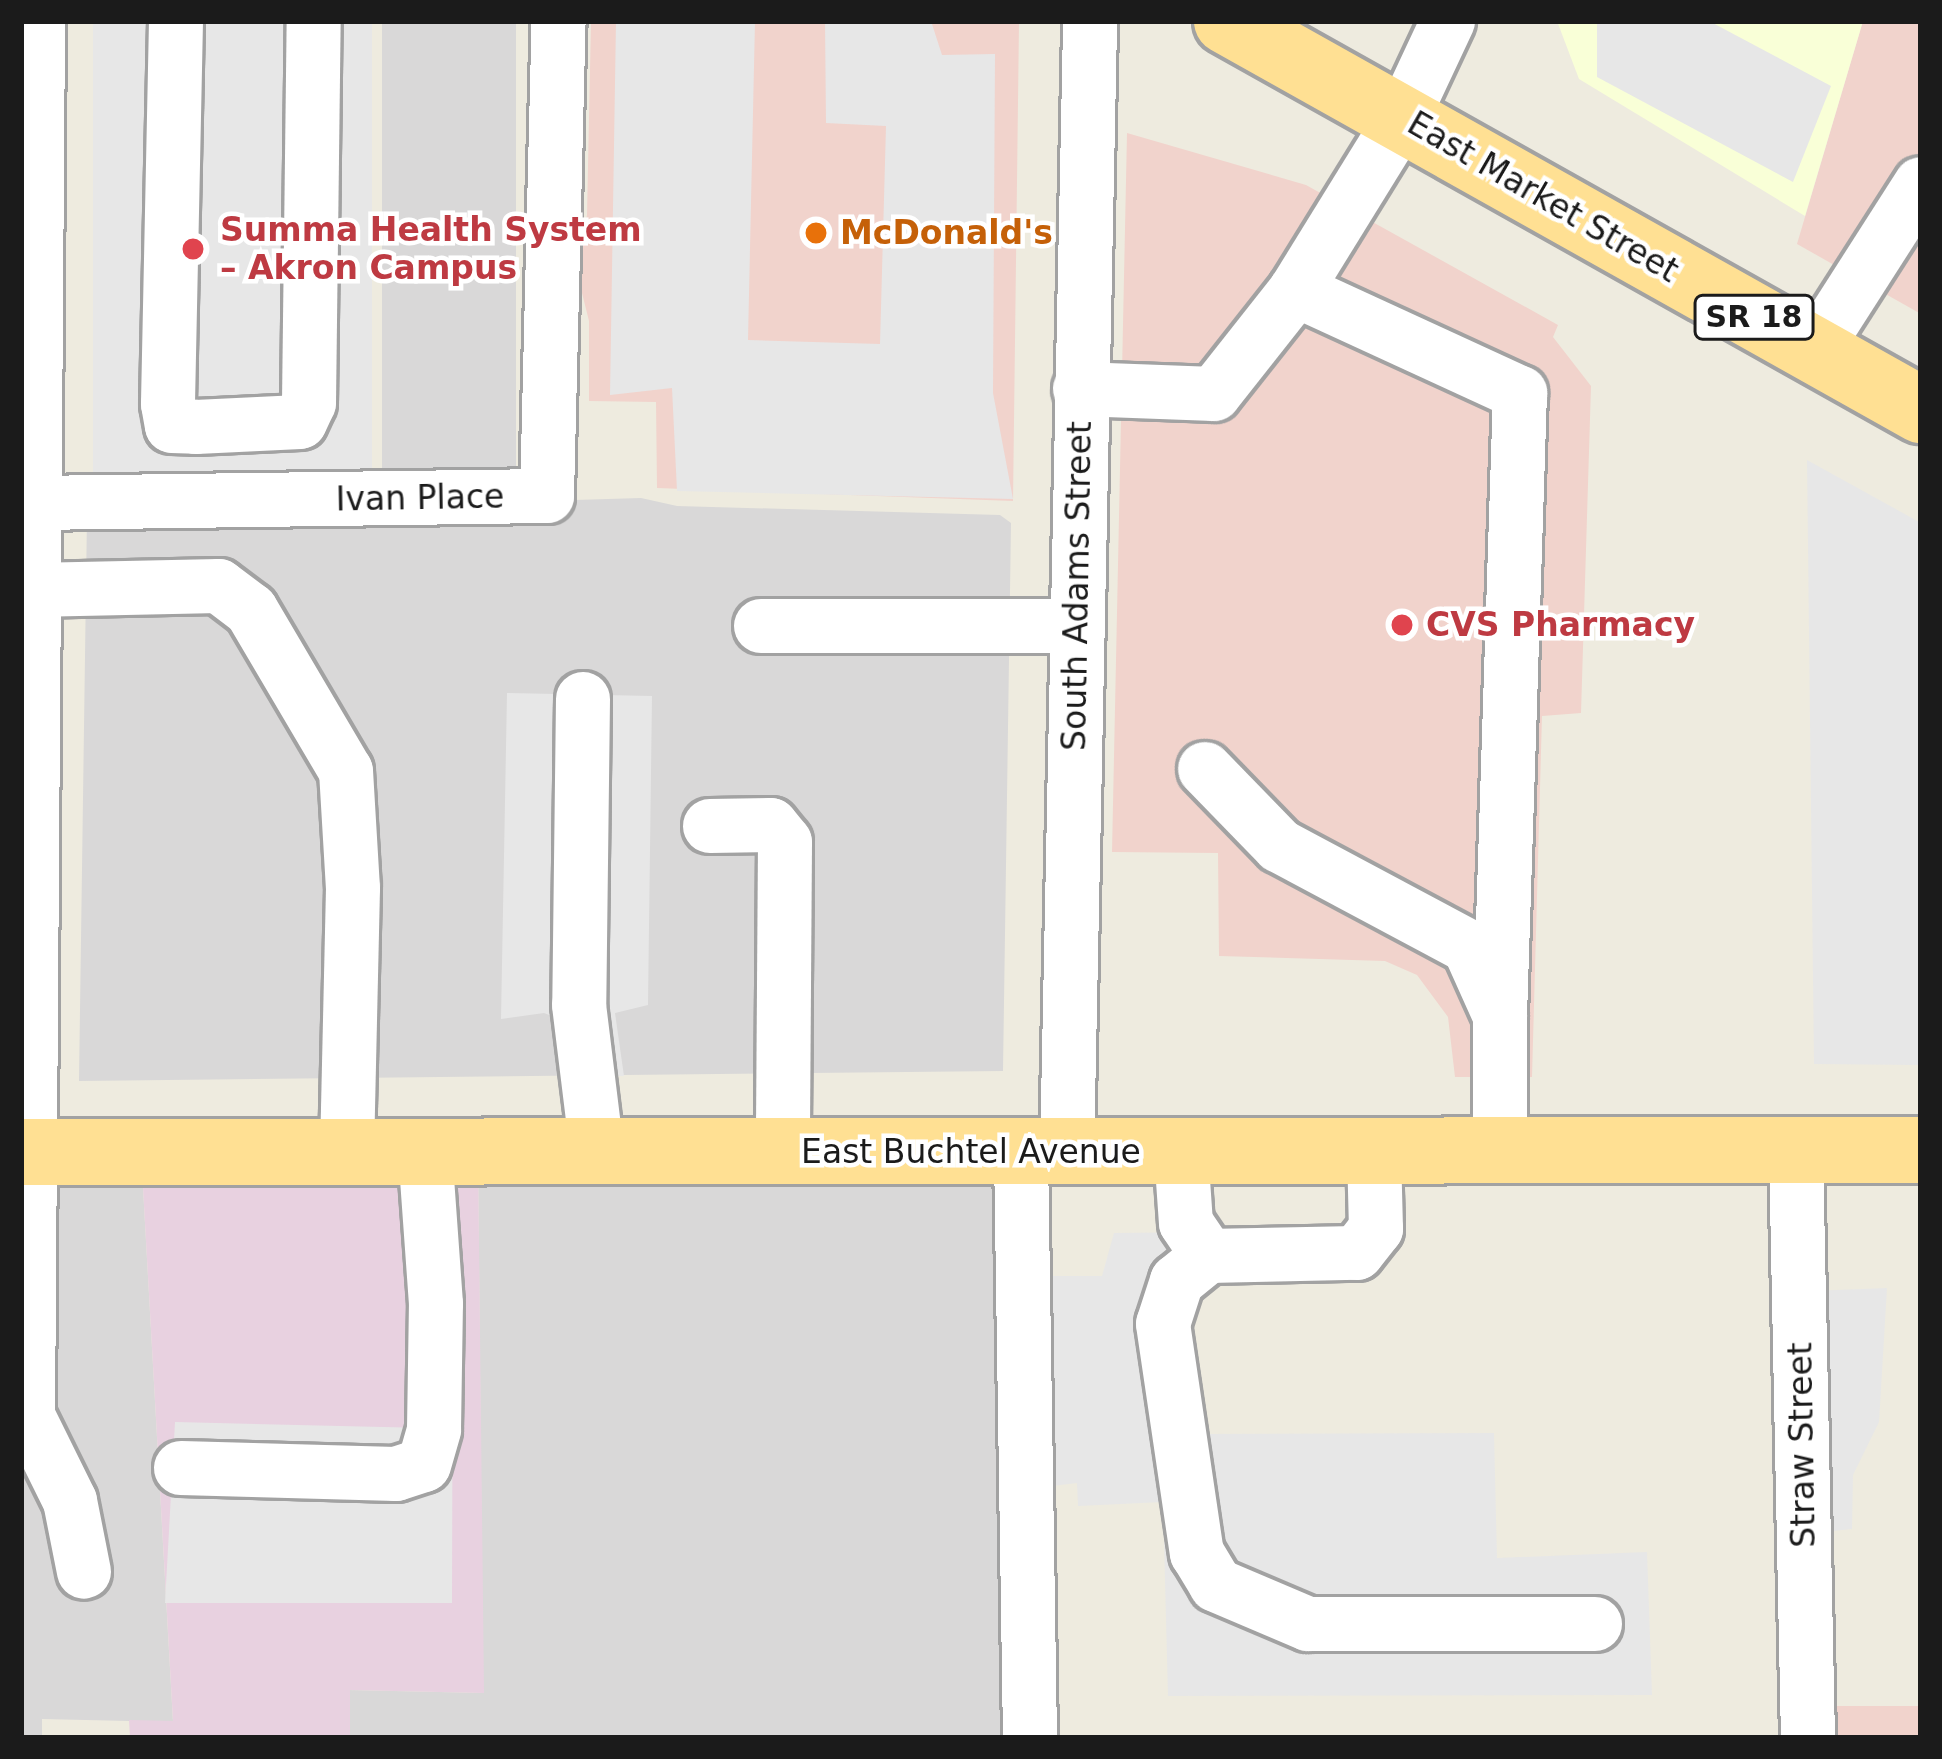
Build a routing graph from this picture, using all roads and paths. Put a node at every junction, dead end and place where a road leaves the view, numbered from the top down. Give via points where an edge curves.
1 (38, 21) edge
2 (176, 21) edge
3 (314, 21) edge
4 (559, 21) edge
5 (1090, 21) edge
6 (1227, 21) edge
7 (1448, 21) edge
8 (1404, 116) junction
9 (1921, 184) edge
10 (1296, 290) junction
11 (1814, 350) junction
12 (28, 358) edge
13 (1921, 410) edge
14 (1080, 412) junction
15 (33, 503) junction
16 (32, 590) junction
17 (761, 626) dead end
18 (1076, 626) junction
19 (583, 699) dead end
20 (1205, 769) dead end
21 (710, 826) dead end
22 (1500, 1016) junction
23 (1921, 1150) edge
24 (24, 1152) edge
25 (347, 1152) junction
26 (425, 1152) junction
27 (597, 1152) junction
28 (783, 1152) junction
29 (1044, 1152) junction
30 (1181, 1152) junction
31 (1374, 1152) junction
32 (1500, 1152) junction
33 (1796, 1152) junction
34 (1208, 1256) junction
35 (181, 1468) dead end
36 (84, 1572) dead end
37 (1594, 1624) dead end
38 (1030, 1738) edge
39 (1808, 1738) edge

1 - 12 street
2 - 3 street via 168,404 172,426 196,427 300,422 309,403
4 - 15 street, Ivan Place via 548,496
5 - 14 street, South Adams Street
6 - 8 main road, East Market Street / SR 18
7 - 8 street
8 - 10 street
8 - 11 main road, East Market Street / SR 18
9 - 11 street
10 - 14 street via 1214,394
10 - 22 street via 1520,393
11 - 13 main road, East Market Street / SR 18
12 - 15 street
14 - 18 street, South Adams Street
15 - 16 street
16 - 24 street
16 - 25 street via 219,586 251,610 346,771 353,888
17 - 18 street
18 - 29 street, South Adams Street
19 - 27 street via 580,1005
20 - 22 street via 1280,846 1469,947
21 - 28 street via 771,825 785,842
22 - 32 street
23 - 33 main road, East Buchtel Avenue
24 - 25 main road, East Buchtel Avenue
24 - 36 street via 28,1416 70,1501
25 - 26 main road, East Buchtel Avenue
26 - 27 main road, East Buchtel Avenue
26 - 35 street via 436,1304 434,1429 424,1465 396,1474
27 - 28 main road, East Buchtel Avenue
28 - 29 main road, East Buchtel Avenue
29 - 30 main road, East Buchtel Avenue
29 - 38 street, South Adams Street
30 - 31 main road, East Buchtel Avenue
30 - 34 street via 1186,1223
31 - 32 main road, East Buchtel Avenue
31 - 34 street via 1376,1229 1357,1253
32 - 33 main road, East Buchtel Avenue
33 - 39 street, Straw Street
34 - 37 street via 1177,1281 1162,1324 1197,1553 1216,1585 1308,1624

